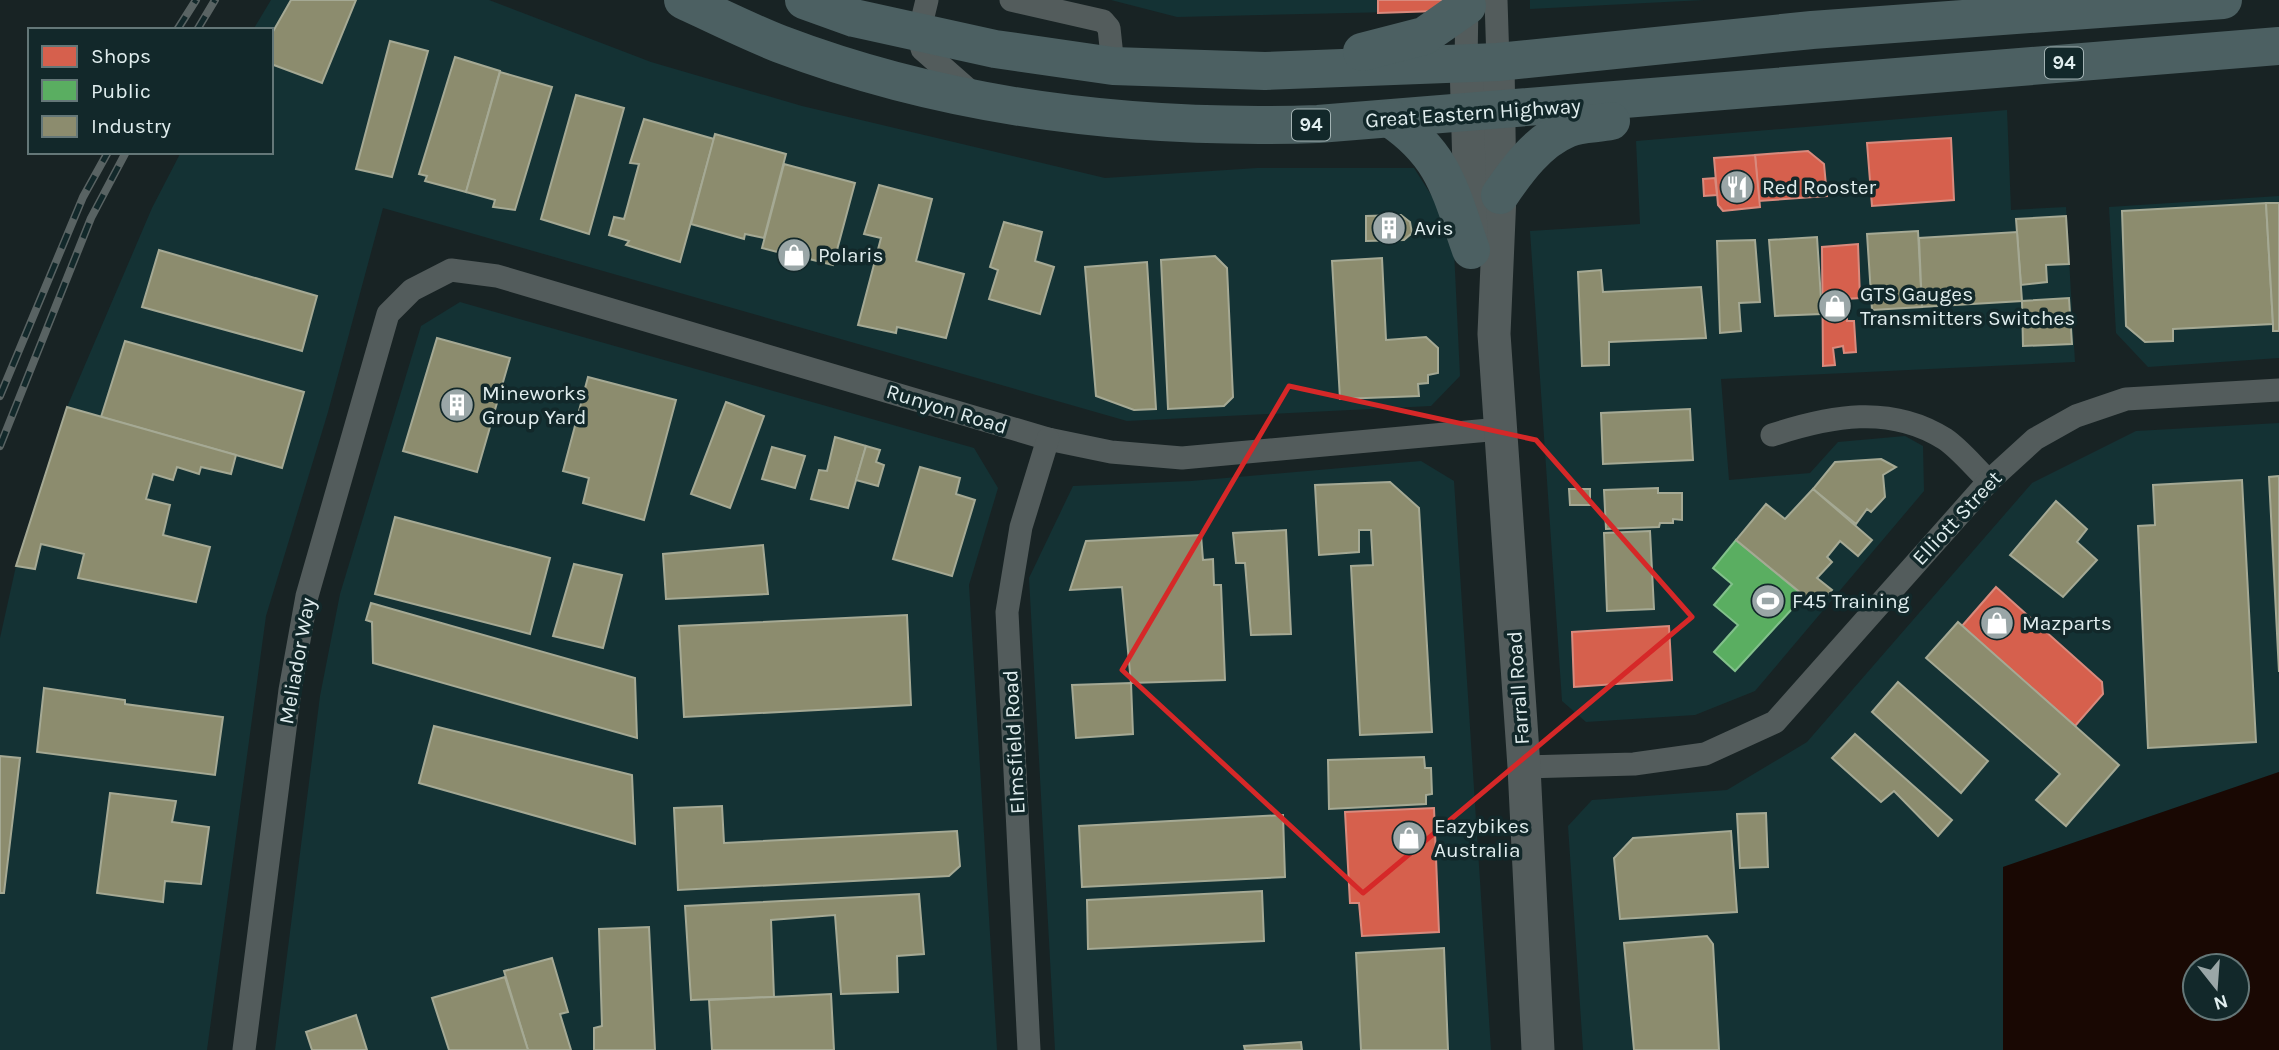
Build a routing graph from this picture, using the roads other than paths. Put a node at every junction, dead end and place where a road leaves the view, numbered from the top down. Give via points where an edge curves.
1 (683, 0) edge
2 (804, 0) edge
3 (1011, 0) edge
4 (2208, 1) edge
5 (1477, 2) edge
6 (923, 17) edge
7 (2279, 46) edge
8 (1482, 63) junction
9 (1113, 65) junction
10 (1331, 69) junction
11 (1718, 94) junction
12 (980, 99) junction
13 (1485, 111) junction
14 (1391, 119) junction
15 (1500, 195) junction
16 (1471, 250) junction
17 (412, 290) joint
18 (1494, 327) junction
19 (2279, 390) edge
20 (1500, 429) junction
21 (1772, 435) dead end
22 (1048, 439) junction
23 (1989, 481) junction
24 (1524, 767) junction
25 (244, 1050) edge
26 (1029, 1050) edge
27 (1538, 1050) edge

1 - 12 highway, Great Eastern Highway / 94 via 844,66
2 - 6 highway via 854,18
3 - 9 street via 1103,22 1109,28
4 - 8 highway via 1812,30
5 - 8 street
5 - 8 street
5 - 10 highway via 1424,36 1351,55
6 - 9 highway via 995,49
6 - 12 street via 922,49
7 - 11 highway, Great Eastern Highway / 94 via 1848,79
8 - 10 highway
8 - 13 main road, Farrall Road
9 - 10 highway
11 - 13 highway, Great Eastern Highway / 94
11 - 15 highway via 1649,115 1567,128 1540,147
12 - 14 highway, Great Eastern Highway / 94 via 1111,120 1200,126
13 - 14 highway, Great Eastern Highway / 94
13 - 15 main road, Farrall Road
13 - 16 main road, Farrall Road
14 - 16 highway via 1417,137 1436,161
15 - 18 main road, Farrall Road
16 - 18 main road, Farrall Road
17 - 22 street, Runyon Road via 451,270 497,275
17 - 25 street, Meliador Way via 388,314 307,596 290,690
18 - 20 main road, Farrall Road
19 - 23 street, Elliott Street via 2126,399 2076,416 2035,439
20 - 22 street, Runyon Road via 1182,458 1111,452
20 - 24 main road, Farrall Road
21 - 23 street via 1817,420 1861,415 1905,419 1947,440
22 - 26 street, Elmsfield Road via 1021,527 1007,612
23 - 24 street, Elliott Street via 1775,722 1705,754 1634,764
24 - 27 main road, Farrall Road

